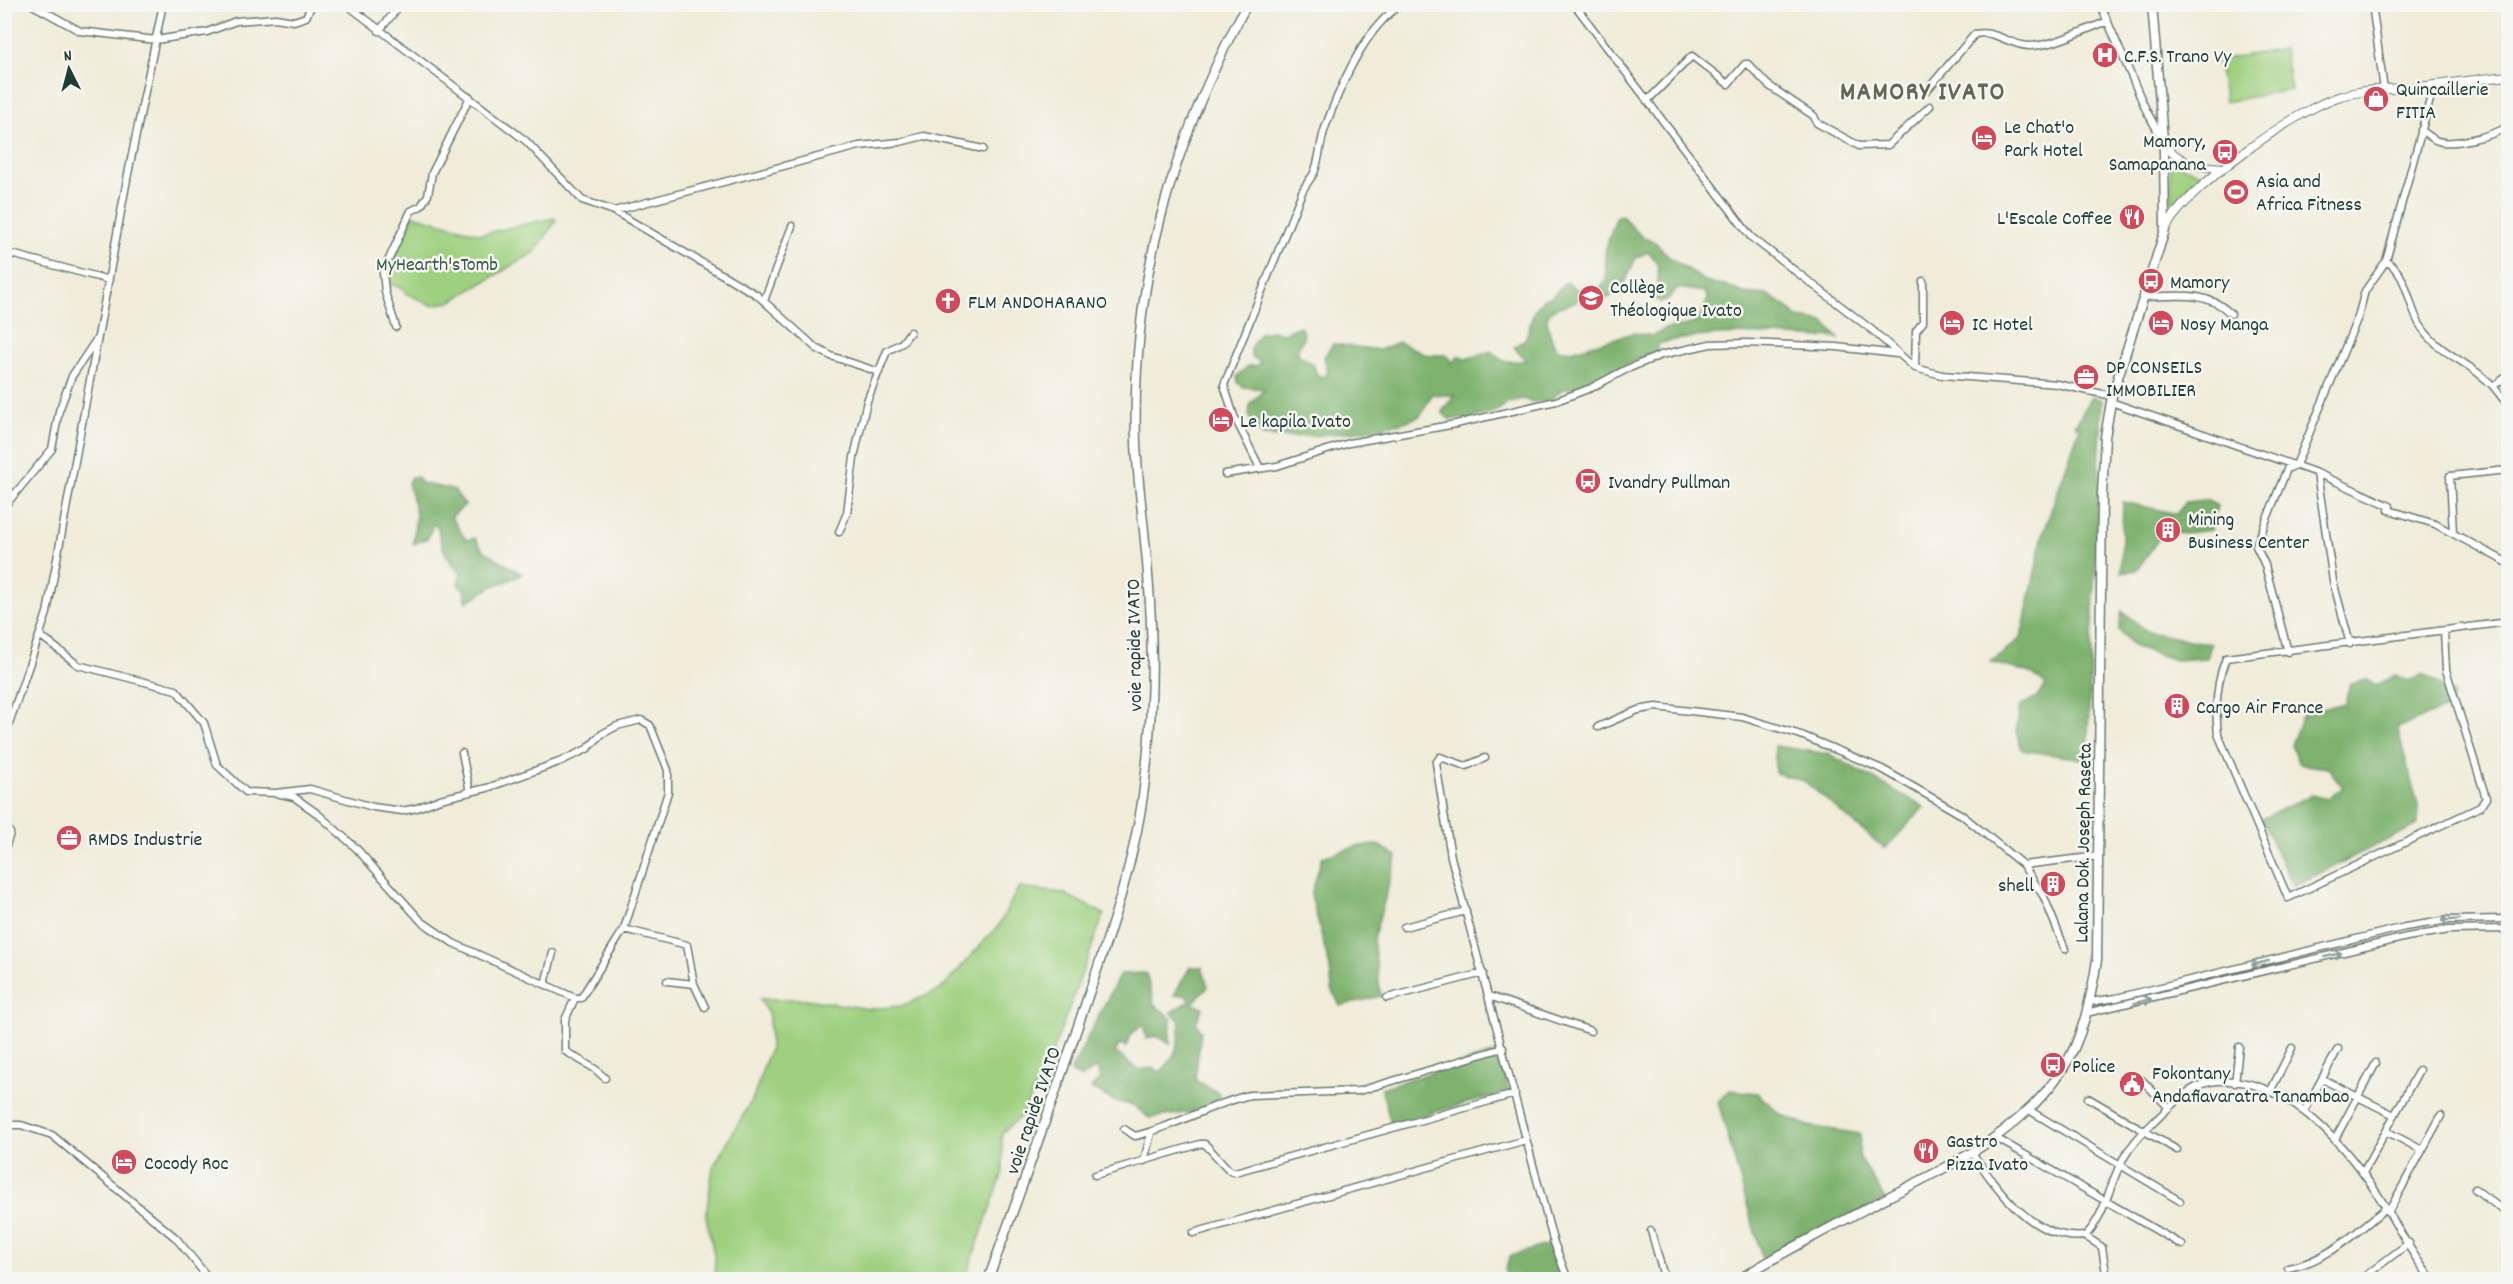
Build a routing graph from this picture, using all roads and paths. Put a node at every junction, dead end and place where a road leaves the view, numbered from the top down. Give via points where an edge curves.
1 (30, 4) edge
2 (163, 4) edge
3 (312, 4) edge
4 (346, 4) edge
5 (401, 4) edge
6 (1247, 4) edge
7 (1402, 4) edge
8 (1574, 4) edge
9 (2100, 4) edge
10 (2152, 4) edge
11 (2372, 4) edge
12 (2106, 22) junction
13 (379, 31) junction
14 (156, 40) junction
15 (2508, 76) edge
16 (2434, 85) junction
17 (1927, 90) dead end
18 (2384, 90) junction
19 (470, 97) junction
20 (1647, 101) junction
21 (1930, 106) dead end
22 (2508, 126) edge
23 (2421, 130) junction
24 (2162, 139) junction
25 (983, 150) dead end
26 (2224, 168) junction
27 (614, 211) junction
28 (792, 226) dead end
29 (2165, 230) junction
30 (4, 252) edge
31 (2386, 261) junction
32 (109, 280) junction
33 (1923, 281) dead end
34 (2145, 297) junction
35 (764, 301) junction
36 (2231, 314) dead end
37 (396, 327) dead end
38 (910, 332) dead end
39 (99, 336) junction
40 (1896, 354) junction
41 (1915, 368) junction
42 (879, 372) junction
43 (2508, 376) edge
44 (2493, 386) junction
45 (2112, 399) junction
46 (2508, 405) edge
47 (2296, 465) junction
48 (1260, 468) junction
49 (2508, 470) edge
50 (2317, 473) junction
51 (1225, 474) dead end
52 (4, 507) edge
53 (839, 532) dead end
54 (2453, 533) junction
55 (2508, 563) edge
56 (2508, 622) edge
57 (2444, 631) junction
58 (41, 636) junction
59 (2350, 644) junction
60 (2288, 652) junction
61 (1598, 728) dead end
62 (4, 738) edge
63 (462, 753) dead end
64 (1485, 758) dead end
65 (470, 792) junction
66 (276, 793) junction
67 (4, 822) edge
68 (4, 852) edge
69 (2099, 856) junction
70 (2023, 866) junction
71 (1466, 911) junction
72 (2508, 919) edge
73 (1404, 927) dead end
74 (624, 929) junction
75 (2508, 929) edge
76 (2065, 949) dead end
77 (553, 953) dead end
78 (1483, 973) junction
79 (667, 981) dead end
80 (545, 984) junction
81 (694, 984) junction
82 (1489, 996) junction
83 (575, 998) junction
84 (1387, 998) dead end
85 (2089, 1002) junction
86 (705, 1007) dead end
87 (2086, 1013) junction
88 (1591, 1031) dead end
89 (2240, 1047) dead end
90 (1503, 1048) junction
91 (2292, 1048) dead end
92 (2338, 1049) dead end
93 (2376, 1063) dead end
94 (2419, 1070) dead end
95 (604, 1078) dead end
96 (2322, 1079) junction
97 (2142, 1080) dead end
98 (2235, 1083) junction
99 (2270, 1092) junction
100 (1515, 1094) junction
101 (2358, 1097) junction
102 (2088, 1098) dead end
103 (2169, 1108) junction
104 (2029, 1110) junction
105 (2304, 1112) junction
106 (2394, 1115) junction
107 (2440, 1116) dead end
108 (4, 1125) edge
109 (1124, 1129) dead end
110 (2145, 1131) junction
111 (2386, 1131) junction
112 (1151, 1132) junction
113 (1996, 1138) junction
114 (2336, 1139) junction
115 (1526, 1140) junction
116 (2178, 1150) dead end
117 (2422, 1150) junction
118 (1973, 1154) junction
119 (1144, 1161) junction
120 (2121, 1164) junction
121 (2363, 1173) junction
122 (1095, 1175) dead end
123 (2475, 1189) dead end
124 (2180, 1201) dead end
125 (2106, 1202) junction
126 (2387, 1209) junction
127 (2508, 1214) edge
128 (1651, 1231) dead end
129 (1193, 1233) dead end
130 (2085, 1236) junction
131 (2409, 1243) junction
132 (2182, 1245) dead end
133 (2288, 1268) dead end
134 (2429, 1278) edge
135 (210, 1280) edge
136 (988, 1280) edge
137 (1568, 1280) edge
138 (1665, 1280) edge
139 (1738, 1280) edge
140 (2107, 1280) edge
141 (2360, 1280) edge

1 - 14 street via 80,31
2 - 14 street
3 - 14 street via 306,17 294,21 236,21 207,32
4 - 13 street
5 - 13 street
6 - 136 main road, voie rapide IVATO via 1190,122 1158,227 1143,298 1136,443 1149,577 1153,697 1136,836 1118,906
7 - 48 street via 1372,31 1337,98 1324,129 1314,172 1302,192 1224,385 1234,416
8 - 20 street
9 - 12 street
10 - 24 main road, Lalana Dok. Joseph Raseta
11 - 18 street
12 - 17 street via 2040,45 2022,45 1992,33 1975,34
12 - 24 street
13 - 19 street
14 - 32 street
15 - 16 street
16 - 18 street
16 - 23 street
18 - 26 street via 2343,95 2307,111
19 - 27 street via 526,141 582,200
19 - 37 street via 432,173 429,195 411,211 384,272 384,292
20 - 21 street via 1692,56 1728,84 1748,64 1768,85 1814,116 1816,123 1859,146 1888,145
20 - 40 street via 1751,237 1872,330
22 - 23 street via 2495,134 2454,141 2438,141
23 - 31 street
24 - 26 street via 2173,154 2188,163
24 - 29 main road, Lalana Dok. Joseph Raseta
25 - 27 street via 924,136 859,146
26 - 29 street via 2178,207
27 - 35 street
28 - 35 street
29 - 34 main road, Lalana Dok. Joseph Raseta
30 - 32 street
31 - 44 street via 2396,267 2418,322 2433,343 2468,363
31 - 47 street via 2365,291 2358,317
32 - 39 street
33 - 41 street via 1923,321 1916,331
34 - 36 street via 2208,298
34 - 45 main road, Lalana Dok. Joseph Raseta
35 - 42 street via 816,348
38 - 42 street via 887,351
39 - 52 street via 72,376 59,411 52,449
39 - 58 street
40 - 41 street
40 - 48 street via 1837,347 1710,344 1661,355 1556,401 1349,443
41 - 45 street via 1942,375 2057,384
42 - 53 street via 867,401 847,513
43 - 44 street
44 - 46 street
45 - 47 street
45 - 69 main road, Lalana Dok. Joseph Raseta via 2102,494
47 - 50 street
47 - 60 street via 2287,469 2256,546 2265,565
48 - 51 street
49 - 54 street via 2450,476
50 - 54 street via 2390,506 2389,510
50 - 59 street via 2333,581
54 - 55 street
56 - 57 street
57 - 59 street
57 - 60 street via 2446,670 2486,798 2480,807 2288,898 2218,734 2216,712 2220,673 2226,658
58 - 62 street
58 - 66 street via 78,665 176,690 204,723 217,765 246,792
59 - 60 street
61 - 70 street via 1638,710 1656,707 1769,724 1882,769 1918,788 1979,827
63 - 65 street
64 - 71 street via 1466,766 1440,757 1436,763 1451,857
65 - 66 street via 402,811 351,802 310,789
65 - 74 street via 560,762 587,749 617,726 647,722 668,770 668,792
66 - 80 street via 294,797 318,814 356,848 421,921 453,943
67 - 68 street via 10,833
69 - 70 street
69 - 85 main road, Lalana Dok. Joseph Raseta via 2097,960
70 - 76 street via 2044,897
71 - 73 street
71 - 78 street
72 -> 85 street via 2427,923
74 - 81 street via 687,945
74 - 83 street via 596,978 581,998
87 -> 75 street via 2407,937 2449,930
77 - 80 street
78 - 82 street
78 - 84 street
79 - 81 street
80 - 83 street
81 - 86 street
82 - 88 street
82 - 90 street
83 - 95 street via 565,1020 565,1051
85 - 87 main road, Lalana Dok. Joseph Raseta
87 - 104 main road, Lalana Dok. Joseph Raseta via 2061,1071
89 - 98 street
90 - 100 street
90 - 112 street via 1359,1091 1233,1099
91 - 99 street
92 - 96 street
93 - 101 street
94 - 106 street
96 - 101 street
96 - 105 street
97 - 103 street
98 - 99 street
98 - 103 street via 2209,1082
99 - 105 street
100 - 115 street
100 - 119 street via 1235,1172 1205,1144
101 - 106 street
101 - 114 street
102 - 110 street
103 - 110 street
104 - 113 main road, Lalana Dok. Joseph Raseta
104 - 120 street
105 - 114 street
106 - 111 street
107 - 117 street
108 - 135 street via 21,1125 52,1135 176,1238
109 - 112 street via 1135,1136
110 - 116 street
110 - 120 street
111 - 117 street
111 - 121 street
112 - 119 street
113 - 118 main road, Lalana Dok. Joseph Raseta
113 - 125 street
114 - 121 street
115 - 129 street
115 - 137 street
117 - 126 street
118 - 130 street via 1995,1186 2024,1215 2063,1236
118 - 139 main road, Lalana Dok. Joseph Raseta via 1804,1241
119 - 122 street
120 - 124 street
120 - 125 street
121 - 126 street
123 - 127 street
125 - 130 street
125 - 132 street
126 - 131 street
126 - 133 street via 2327,1254
128 - 138 street
130 - 140 street via 2102,1247
131 - 134 street
131 - 141 street

